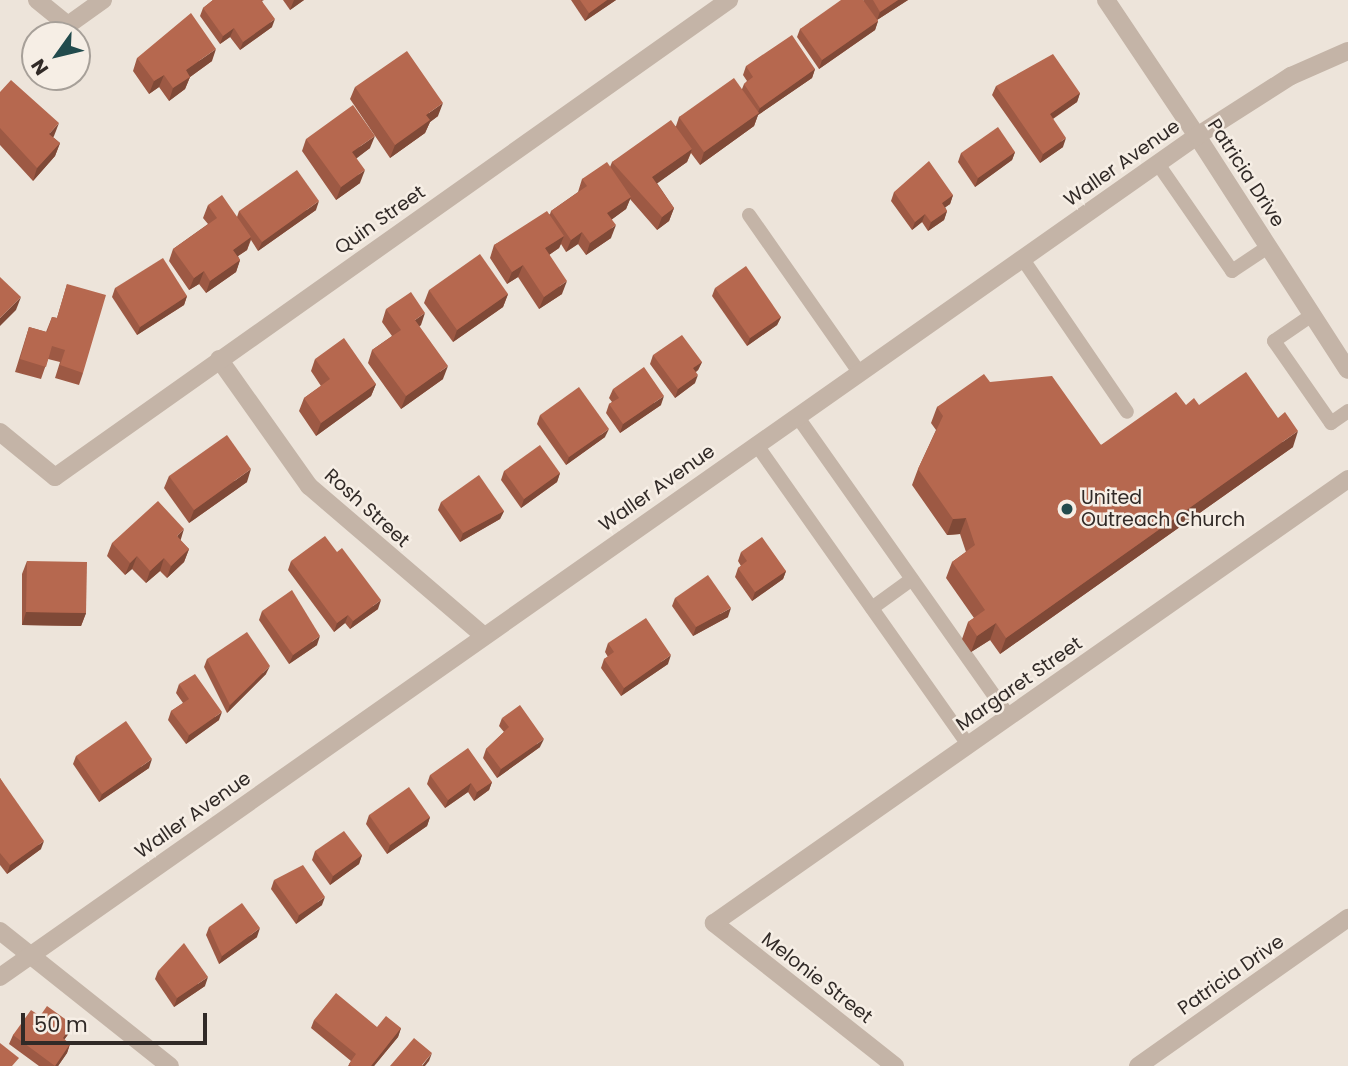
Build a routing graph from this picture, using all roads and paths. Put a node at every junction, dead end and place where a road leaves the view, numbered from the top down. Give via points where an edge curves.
1 (37, 0) edge
2 (103, 0) edge
3 (729, 0) edge
4 (1106, 0) edge
5 (1348, 51) edge
6 (1197, 136) junction
7 (1158, 164) junction
8 (749, 215) dead end
9 (1268, 247) junction
10 (1022, 258) junction
11 (1312, 315) junction
12 (219, 359) junction
13 (1348, 370) edge
14 (859, 372) junction
15 (1348, 411) edge
16 (1127, 412) dead end
17 (797, 416) junction
18 (0, 432) edge
19 (756, 444) junction
20 (1348, 479) edge
21 (912, 579) junction
22 (872, 608) junction
23 (483, 635) junction
24 (1009, 716) junction
25 (968, 745) junction
26 (1348, 918) edge
27 (714, 923) joint
28 (0, 931) edge
29 (31, 956) junction
30 (0, 977) edge
31 (170, 1066) edge
32 (895, 1066) edge
33 (1138, 1066) edge

1 - 2 street via 68,24
3 - 12 street, Quin Street
4 - 6 street, Patricia Drive
5 - 6 street, Waller Avenue via 1291,76
6 - 7 street, Waller Avenue
6 - 9 street, Patricia Drive
7 - 9 lane via 1232,271
7 - 10 street, Waller Avenue
8 - 14 lane
9 - 11 street, Patricia Drive
10 - 14 street, Waller Avenue
10 - 16 lane
11 - 13 street, Patricia Drive
11 - 15 lane via 1274,341 1331,423
12 - 18 street, Quin Street via 55,477
12 - 23 street, Rosh Street via 309,486
14 - 17 street, Waller Avenue
17 - 19 street, Waller Avenue
17 - 21 lane
19 - 22 lane
19 - 23 street, Waller Avenue
20 - 24 street, Margaret Street
21 - 22 lane
21 - 24 lane
22 - 25 lane
23 - 29 street, Waller Avenue
24 - 25 street, Margaret Street
25 - 27 street, Margaret Street
26 - 33 street, Patricia Drive
27 - 32 street, Melonie Street
28 - 29 street
29 - 30 street, Waller Avenue
29 - 31 street

